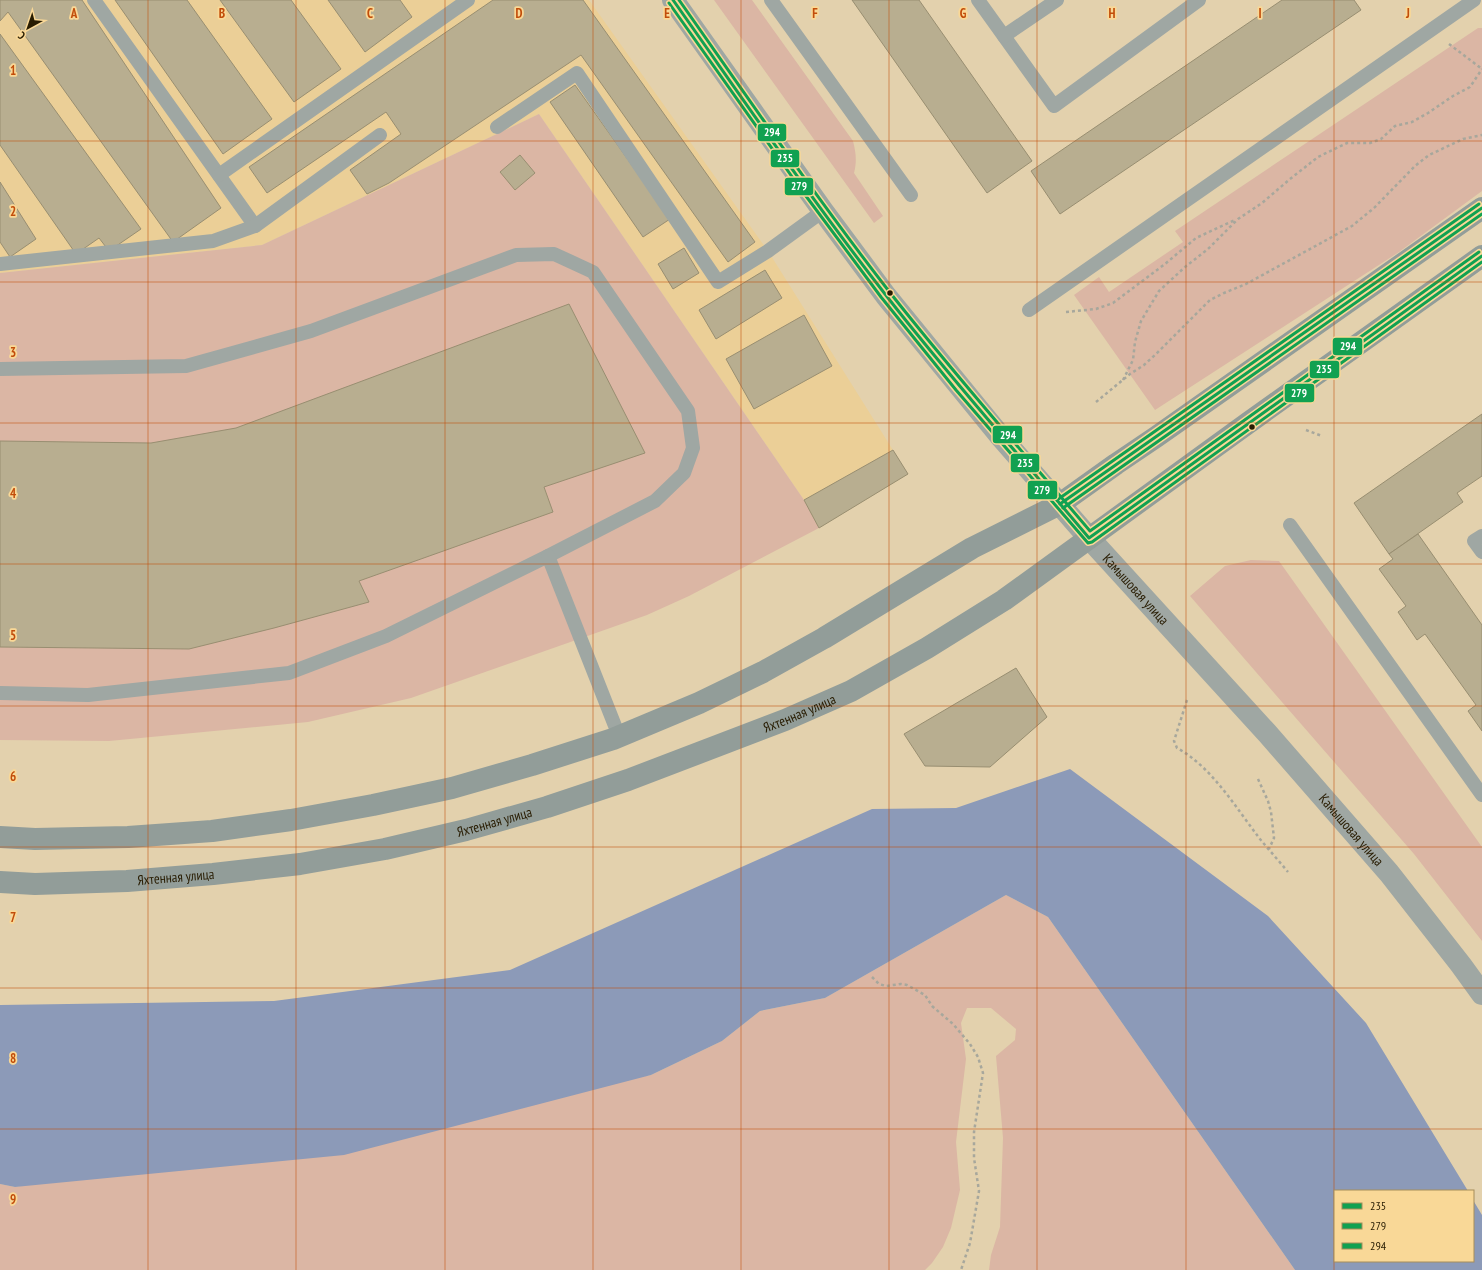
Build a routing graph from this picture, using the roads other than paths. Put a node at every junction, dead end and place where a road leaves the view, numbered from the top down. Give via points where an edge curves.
1 (94, 0) edge
2 (468, 0) edge
3 (673, 0) edge
4 (771, 0) edge
5 (978, 0) edge
6 (1057, 0) edge
7 (1199, 0) edge
8 (1474, 0) edge
9 (1004, 36) junction
10 (497, 127) dead end
11 (380, 136) dead end
12 (219, 175) junction
13 (911, 195) dead end
14 (1482, 208) edge
15 (823, 211) junction
16 (255, 226) junction
17 (1482, 256) edge
18 (0, 264) edge
19 (1029, 310) dead end
20 (0, 369) edge
21 (1060, 504) junction
22 (1290, 525) dead end
23 (1482, 536) edge
24 (1089, 538) junction
25 (1482, 552) edge
26 (548, 556) junction
27 (0, 693) edge
28 (619, 736) junction
29 (1482, 795) edge
30 (0, 837) edge
31 (0, 882) edge
32 (1482, 994) edge

1 - 12 lane
2 - 12 lane
3 - 15 street, Камышовая улица
4 - 13 lane
5 - 9 lane
6 - 9 lane
7 - 9 lane via 1054,106
8 - 19 lane
10 - 15 lane via 577,73 718,282 768,251
11 - 16 lane
12 - 16 lane
14 - 21 main road
15 - 21 street, Камышовая улица via 891,302 1001,437
16 - 18 lane via 213,241
17 - 24 main road, Яхтенная улица
20 - 26 lane via 186,366 311,331 516,255 554,254 593,272 688,411 693,448 684,473 655,500
21 - 24 street, Камышовая улица
21 - 28 main road via 972,548 763,672 699,703
22 - 29 lane
23 - 25 lane via 1474,541
24 - 31 main road, Яхтенная улица via 1004,600 927,648 850,691 720,746 547,807 385,849 300,864 127,881 35,884
24 - 32 street, Камышовая улица via 1267,733 1389,873
26 - 27 lane via 386,636 289,673 88,695
26 - 28 lane
28 - 30 main road via 452,788 292,820 212,831 128,837

